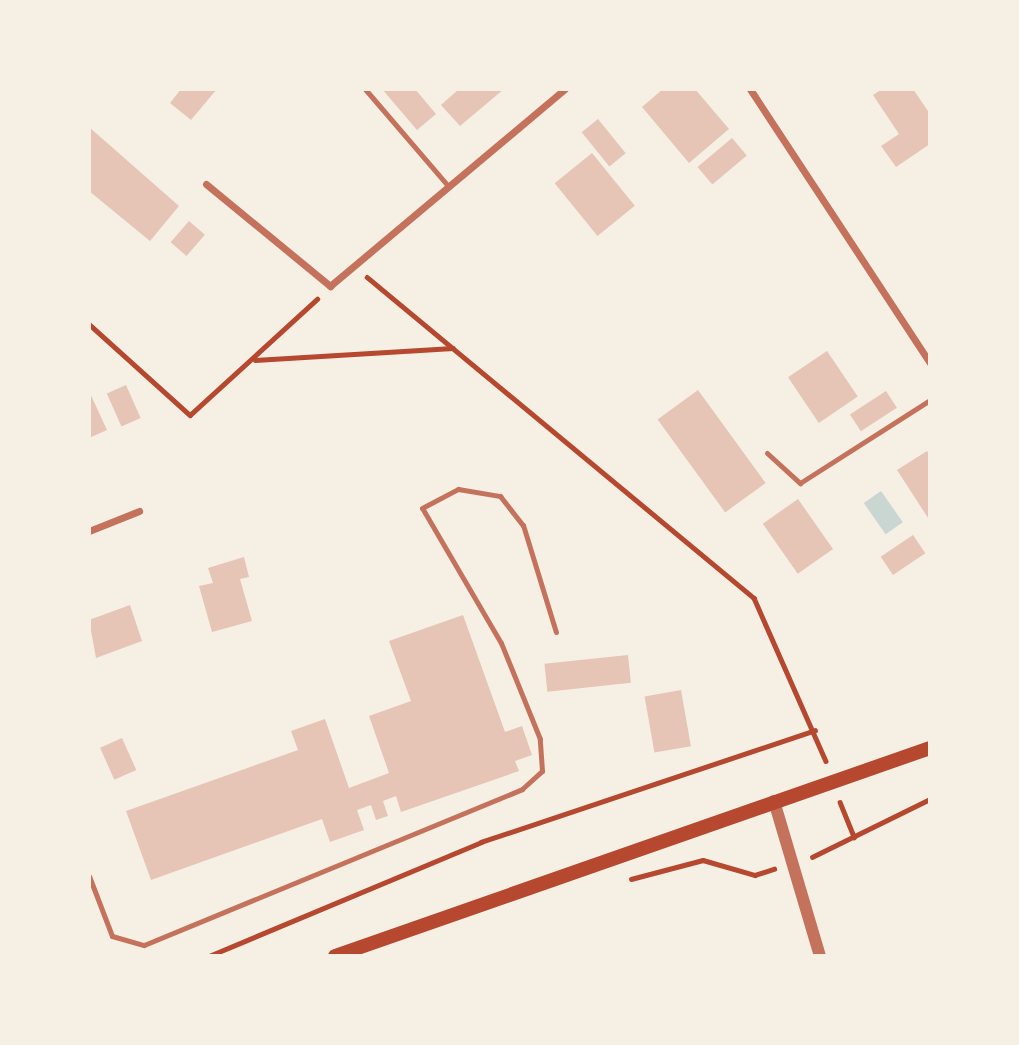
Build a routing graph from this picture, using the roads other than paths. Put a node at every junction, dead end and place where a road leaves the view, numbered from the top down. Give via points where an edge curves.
1 (365, 89) edge
2 (565, 89) edge
3 (750, 89) edge
4 (206, 184) dead end
5 (449, 186) junction
6 (930, 363) edge
7 (930, 400) edge
8 (767, 453) dead end
9 (139, 512) dead end
10 (89, 530) edge
11 (556, 632) dead end
12 (930, 748) edge
13 (774, 801) junction
14 (89, 876) edge
15 (335, 956) edge
16 (820, 956) edge

1 - 5 lane
2 - 5 street
3 - 6 street
4 - 5 street via 330,286
7 - 8 lane via 800,483
9 - 10 street
11 - 14 lane via 523,526 500,496 458,489 422,508 501,643 540,740 542,771 522,789 144,945 112,936
12 - 13 main road
13 - 15 main road
13 - 16 street

